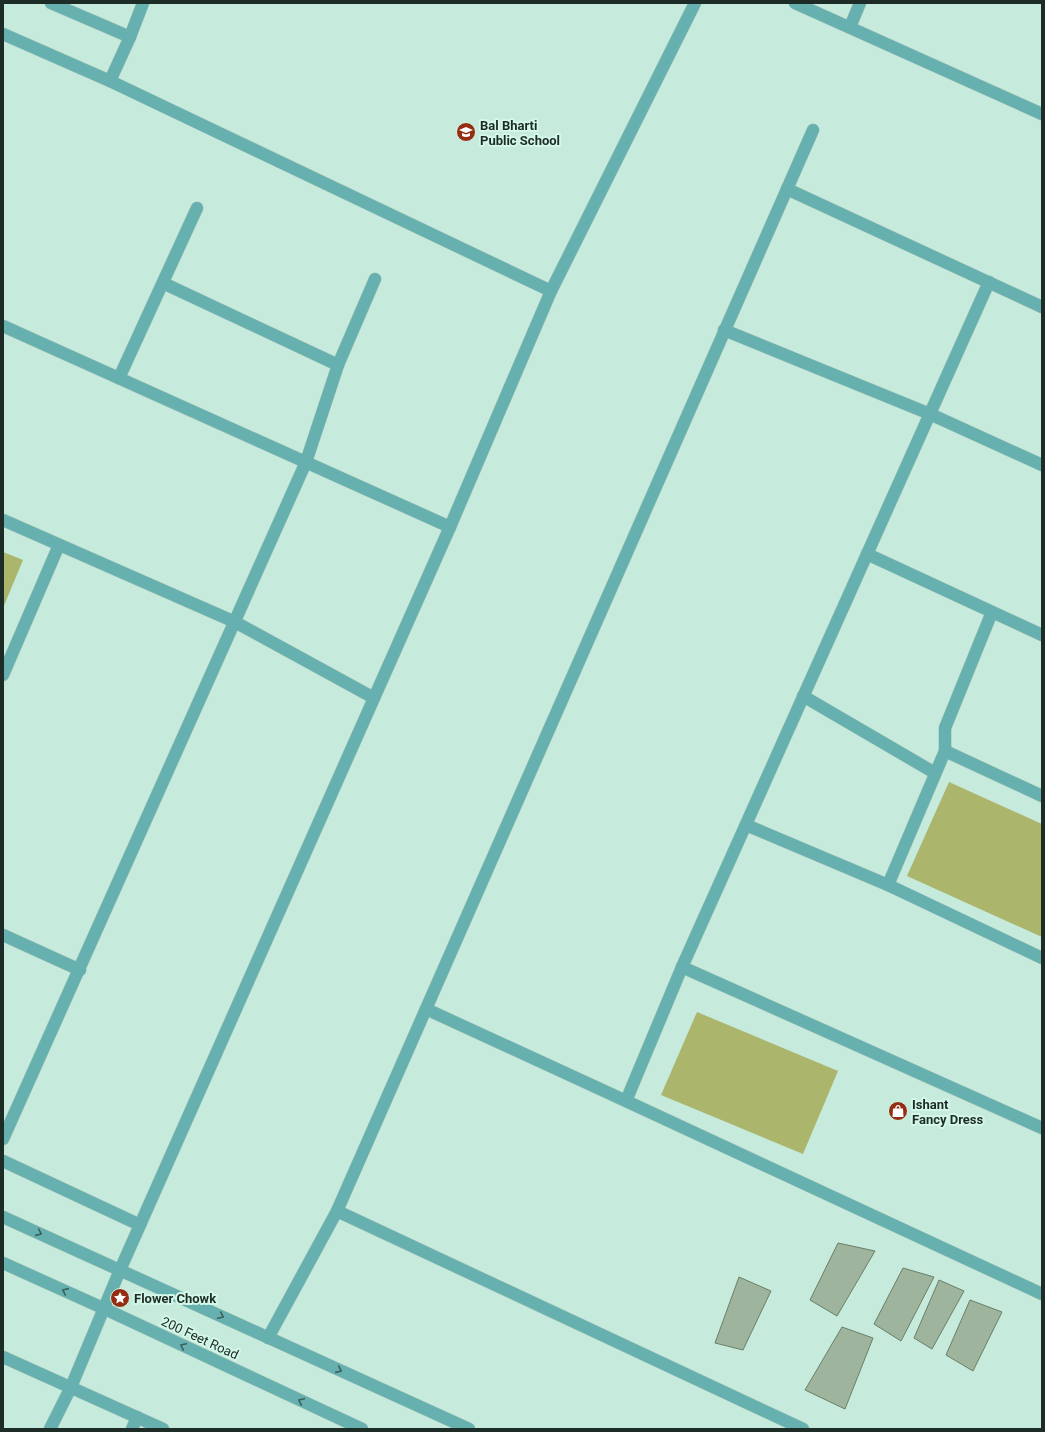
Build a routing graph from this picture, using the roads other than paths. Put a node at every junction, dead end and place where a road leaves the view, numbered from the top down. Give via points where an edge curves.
1 (51, 3) edge
2 (143, 3) edge
3 (695, 3) edge
4 (795, 3) edge
5 (860, 3) edge
6 (850, 27) junction
7 (3, 34) edge
8 (130, 37) junction
9 (110, 81) junction
10 (1042, 114) edge
11 (813, 130) dead end
12 (787, 189) junction
13 (197, 208) dead end
14 (376, 279) dead end
15 (989, 282) junction
16 (163, 283) junction
17 (550, 291) junction
18 (1042, 307) edge
19 (3, 326) edge
20 (724, 330) junction
21 (338, 365) junction
22 (119, 378) junction
23 (930, 414) junction
24 (306, 462) junction
25 (1042, 465) edge
26 (3, 520) edge
27 (450, 527) junction
28 (59, 544) junction
29 (867, 554) junction
30 (992, 612) junction
31 (235, 622) junction
32 (1042, 635) edge
33 (3, 675) edge
34 (803, 696) junction
35 (374, 698) junction
36 (945, 751) junction
37 (935, 773) junction
38 (1042, 796) edge
39 (746, 825) junction
40 (888, 885) junction
41 (3, 936) edge
42 (1042, 958) edge
43 (682, 967) junction
44 (80, 970) junction
45 (426, 1009) junction
46 (626, 1101) junction
47 (1042, 1128) edge
48 (3, 1139) edge
49 (3, 1161) edge
50 (337, 1211) junction
51 (3, 1217) edge
52 (140, 1225) junction
53 (3, 1263) edge
54 (120, 1270) junction
55 (1042, 1294) edge
56 (105, 1309) junction
57 (268, 1338) junction
58 (3, 1357) edge
59 (71, 1387) junction
60 (137, 1417) junction
61 (50, 1429) edge
62 (132, 1429) edge
63 (163, 1429) edge
64 (362, 1429) edge
65 (469, 1429) edge
66 (804, 1429) edge

1 - 8 street
2 - 8 street
3 - 17 street
4 - 6 street
5 - 6 street
6 - 10 street
7 - 9 street
8 - 9 street
9 - 17 street
11 - 12 street
12 - 15 street
12 - 20 street
13 - 16 street
14 - 21 street
15 - 18 street
15 - 23 street
16 - 21 street
16 - 22 street
17 - 27 street
19 - 22 street
20 - 23 street
20 - 45 street
21 - 24 street
22 - 24 street
23 - 25 street
23 - 29 street
24 - 27 street
24 - 31 street
26 - 28 street
27 - 35 street
28 - 31 street
28 - 33 street
29 - 30 street
29 - 34 street
30 - 32 street
30 - 36 street via 945,728
31 - 35 street
31 - 44 street
34 - 37 street
34 - 39 street
35 - 52 street
36 - 37 street
36 - 38 street
37 - 40 street
39 - 40 street
39 - 43 street
40 - 42 street
41 - 44 street
43 - 46 street
43 - 47 street
44 - 48 street
45 - 46 street
45 - 50 street
46 - 55 street
49 - 52 street
50 - 57 street
50 - 66 street
51 -> 54 street
52 - 54 street
56 -> 53 street, 200 Feet Road
54 - 56 street
54 -> 57 street
56 - 59 street
64 -> 56 street, 200 Feet Road
57 -> 65 street
58 - 59 street
59 - 60 street
59 - 61 street
60 - 62 street
60 - 63 street

